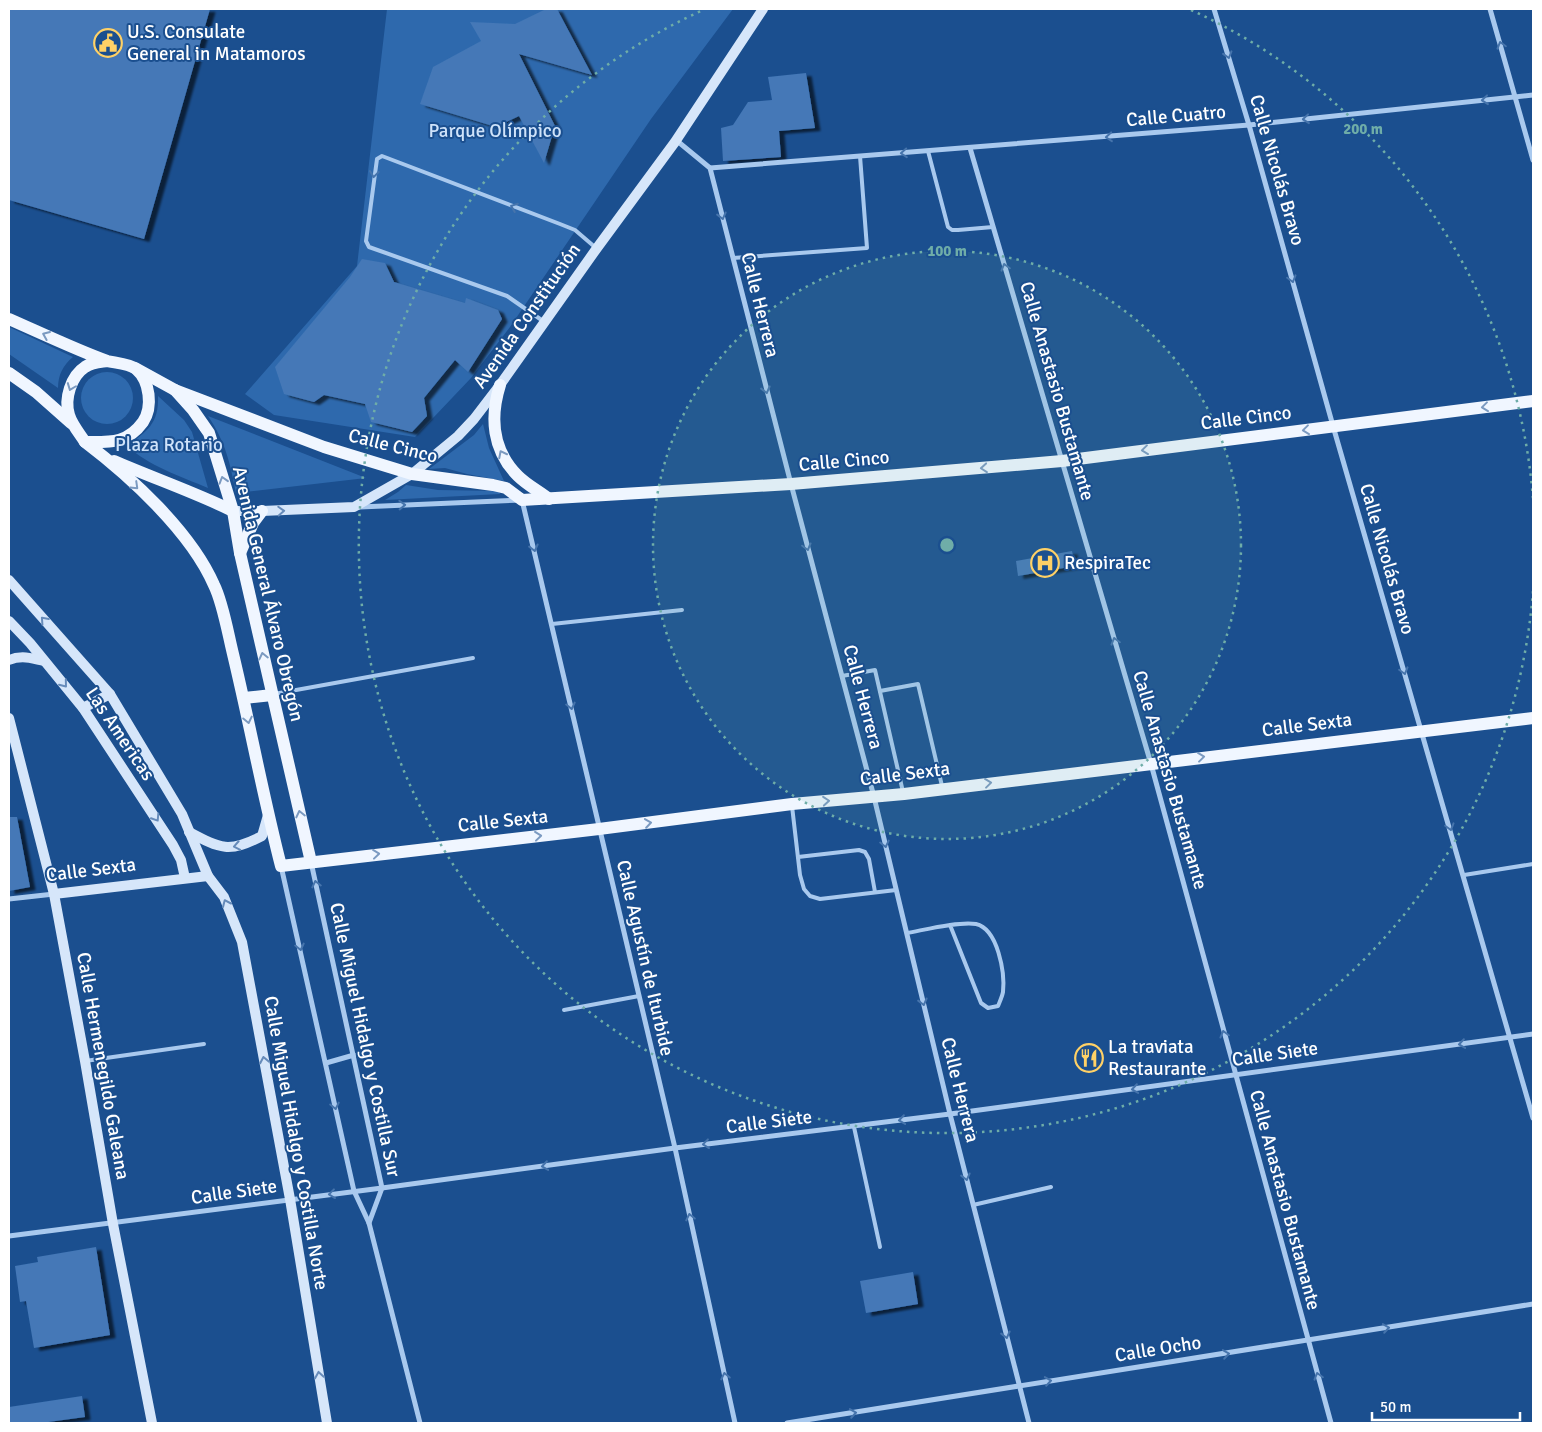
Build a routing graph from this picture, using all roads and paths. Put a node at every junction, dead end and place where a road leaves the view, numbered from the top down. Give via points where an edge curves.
1 (763, 9) edge
2 (1214, 9) edge
3 (1490, 9) edge
4 (1533, 95) edge
5 (1516, 97) junction
6 (1249, 125) junction
7 (676, 140) junction
8 (970, 148) junction
9 (928, 151) junction
10 (860, 156) junction
11 (1533, 160) edge
12 (710, 168) junction
13 (993, 227) junction
14 (597, 248) junction
15 (733, 258) junction
16 (9, 319) edge
17 (544, 323) junction
18 (107, 361) junction
19 (136, 368) junction
20 (9, 373) edge
21 (500, 384) junction
22 (175, 390) junction
23 (1533, 401) edge
24 (75, 426) junction
25 (1333, 426) junction
26 (85, 442) junction
27 (107, 459) junction
28 (1062, 461) junction
29 (412, 474) junction
30 (518, 476) junction
31 (791, 484) junction
32 (549, 499) junction
33 (522, 500) junction
34 (354, 507) junction
35 (233, 511) junction
36 (262, 512) junction
37 (240, 553) junction
38 (9, 580) edge
39 (682, 610) dead end
40 (9, 621) edge
41 (552, 624) junction
42 (473, 658) dead end
43 (9, 660) edge
44 (44, 661) junction
45 (842, 676) junction
46 (880, 691) junction
47 (110, 694) junction
48 (272, 695) junction
49 (244, 698) junction
50 (83, 708) junction
51 (9, 718) edge
52 (1533, 718) edge
53 (1422, 730) junction
54 (1151, 764) junction
55 (942, 788) junction
56 (904, 794) junction
57 (874, 797) junction
58 (792, 804) junction
59 (268, 815) junction
60 (599, 829) junction
61 (189, 832) junction
62 (798, 857) junction
63 (311, 862) junction
64 (1533, 864) edge
65 (281, 866) junction
66 (208, 876) junction
67 (1464, 876) junction
68 (185, 878) junction
69 (896, 890) junction
70 (875, 892) junction
71 (54, 894) junction
72 (9, 899) edge
73 (950, 925) junction
74 (907, 933) junction
75 (639, 996) junction
76 (564, 1010) dead end
77 (1533, 1034) edge
78 (1511, 1037) junction
79 (204, 1044) dead end
80 (354, 1055) junction
81 (85, 1061) junction
82 (326, 1063) junction
83 (1235, 1075) junction
84 (950, 1114) junction
85 (1533, 1118) edge
86 (854, 1126) junction
87 (675, 1148) junction
88 (1051, 1187) dead end
89 (382, 1188) junction
90 (354, 1191) junction
91 (290, 1199) junction
92 (973, 1205) junction
93 (369, 1223) junction
94 (113, 1224) junction
95 (9, 1236) edge
96 (880, 1247) dead end
97 (1533, 1304) edge
98 (1308, 1341) junction
99 (1019, 1386) junction
100 (152, 1423) edge
101 (327, 1423) edge
102 (420, 1423) edge
103 (735, 1423) edge
104 (788, 1423) edge
105 (1029, 1423) edge
106 (1331, 1423) edge

1 - 7 main road, Avenida Constitución
2 -> 6 street, Calle Nicolás Bravo
5 -> 3 street
4 - 5 street, Calle Cuatro
5 -> 6 street, Calle Cuatro
5 - 11 street
6 -> 8 street, Calle Cuatro
6 -> 25 street, Calle Nicolás Bravo
7 - 12 street
7 - 14 main road, Avenida Constitución
8 - 9 street, Calle Cuatro
8 - 13 street, Calle Anastasio Bustamante
9 -> 10 street, Calle Cuatro
9 - 13 lane via 948,227 958,230
10 - 12 street, Calle Cuatro
10 - 15 lane via 867,248
12 -> 15 street, Calle Herrera
28 -> 13 street, Calle Anastasio Bustamante
14 - 17 main road, Avenida Constitución
14 -> 17 lane via 575,230 382,156 377,159 366,241 369,247 507,296
15 -> 31 street, Calle Herrera
18 -> 16 main road
17 - 21 main road, Avenida Constitución
18 - 19 main road
18 -> 24 main road via 84,367 70,387 67,400
19 - 22 main road, Avenida General Álvaro Obregón
19 - 26 main road via 148,392 149,406 145,419 125,438 112,442
20 - 24 main road
21 - 29 main road, Avenida Constitución via 458,436
30 -> 21 main road via 499,449 494,433 493,416
22 - 29 main road, Calle Cinco via 324,447
35 -> 22 main road, Avenida General Álvaro Obregón via 209,433
23 -> 25 main road, Calle Cinco
24 - 26 main road
25 -> 28 main road, Calle Cinco
25 -> 53 street, Calle Nicolás Bravo
26 - 27 main road
27 - 35 main road
27 -> 49 main road via 160,509 188,540 206,568 215,586
28 -> 31 main road, Calle Cinco
54 -> 28 street, Calle Anastasio Bustamante
29 - 33 main road, Calle Cinco via 506,488
29 - 34 main road, Avenida Constitución
30 - 32 main road
30 - 33 main road
31 - 32 main road, Calle Cinco
31 -> 45 street, Calle Herrera
32 - 33 main road, Calle Cinco
34 -> 33 street
33 -> 41 street, Calle Agustín de Iturbide
36 -> 34 main road, Avenida Constitución
35 - 36 main road, Avenida Constitución
35 - 37 main road, Avenida General Álvaro Obregón
36 - 37 main road via 253,522
48 -> 37 main road, Avenida General Álvaro Obregón
47 -> 38 main road, Las Americas
39 - 41 lane
40 - 44 main road, Las Americas
41 -> 60 street, Calle Agustín de Iturbide
42 - 48 lane
43 - 44 main road via 28,657
44 -> 50 main road, Las Americas
45 - 46 lane via 875,670
45 - 57 street, Calle Herrera
46 - 55 lane via 918,684
46 - 56 lane
47 - 50 main road
47 - 61 main road, Las Americas via 182,814
48 - 49 main road
63 -> 48 main road, Avenida General Álvaro Obregón
49 -> 59 main road
50 -> 68 main road, Las Americas via 173,845
51 - 71 main road, Calle Hermenegildo Galeana
52 - 53 main road, Calle Sexta
54 -> 53 main road, Calle Sexta
53 -> 67 street, Calle Nicolás Bravo
55 -> 54 main road, Calle Sexta
83 -> 54 street, Calle Anastasio Bustamante
55 - 56 main road, Calle Sexta
56 - 57 main road, Calle Sexta
58 -> 57 main road, Calle Sexta
57 -> 69 street, Calle Herrera
60 -> 58 main road, Calle Sexta
58 - 62 lane
59 -> 61 main road via 262,836 234,848 221,847
59 - 65 main road
63 -> 60 main road, Calle Sexta
60 - 75 street, Calle Agustín de Iturbide
61 - 66 main road, Las Americas
62 - 70 lane via 804,888 810,896 820,899
62 - 70 lane via 865,852
63 - 65 main road, Calle Sexta
80 -> 63 street, Calle Miguel Hidalgo y Costilla Sur
64 - 67 lane
65 -> 82 street
66 - 68 main road, Calle Sexta
91 -> 66 main road, Calle Miguel Hidalgo y Costilla Norte via 242,942 224,897
67 - 78 street, Calle Nicolás Bravo
68 - 71 main road, Calle Sexta
69 - 70 lane
69 - 74 street, Calle Herrera
71 - 72 street, Calle Sexta
71 - 81 main road, Calle Hermenegildo Galeana
73 - 73 lane via 976,924 992,936 1004,974 1003,994 998,1006 988,1008 981,1003
73 - 74 lane
74 -> 84 street, Calle Herrera
75 - 76 lane
75 - 87 street, Calle Agustín de Iturbide
77 - 78 street, Calle Siete
78 -> 83 street, Calle Siete
78 - 85 street, Calle Nicolás Bravo
79 - 81 lane
80 - 82 street
80 - 89 street, Calle Miguel Hidalgo y Costilla Sur
81 - 94 main road, Calle Hermenegildo Galeana
82 -> 90 street
83 -> 84 street, Calle Siete
83 - 98 street, Calle Anastasio Bustamante
84 -> 86 street, Calle Siete
84 -> 92 street, Calle Herrera
86 -> 87 street, Calle Siete
86 - 96 lane
87 -> 89 street, Calle Siete
103 -> 87 street, Calle Agustín de Iturbide
88 - 92 lane
89 - 90 street, Calle Siete
89 - 93 street, Calle Miguel Hidalgo y Costilla Sur
90 -> 91 street, Calle Siete
90 - 93 street
91 - 94 street, Calle Siete
101 -> 91 main road, Calle Miguel Hidalgo y Costilla Norte
92 -> 99 street, Calle Herrera
93 - 102 street
94 - 95 street, Calle Siete
94 - 100 main road, Calle Hermenegildo Galeana
98 -> 97 street, Calle Ocho
99 -> 98 street, Calle Ocho
106 -> 98 street, Calle Anastasio Bustamante
104 -> 99 street, Calle Ocho
99 - 105 street, Calle Herrera

